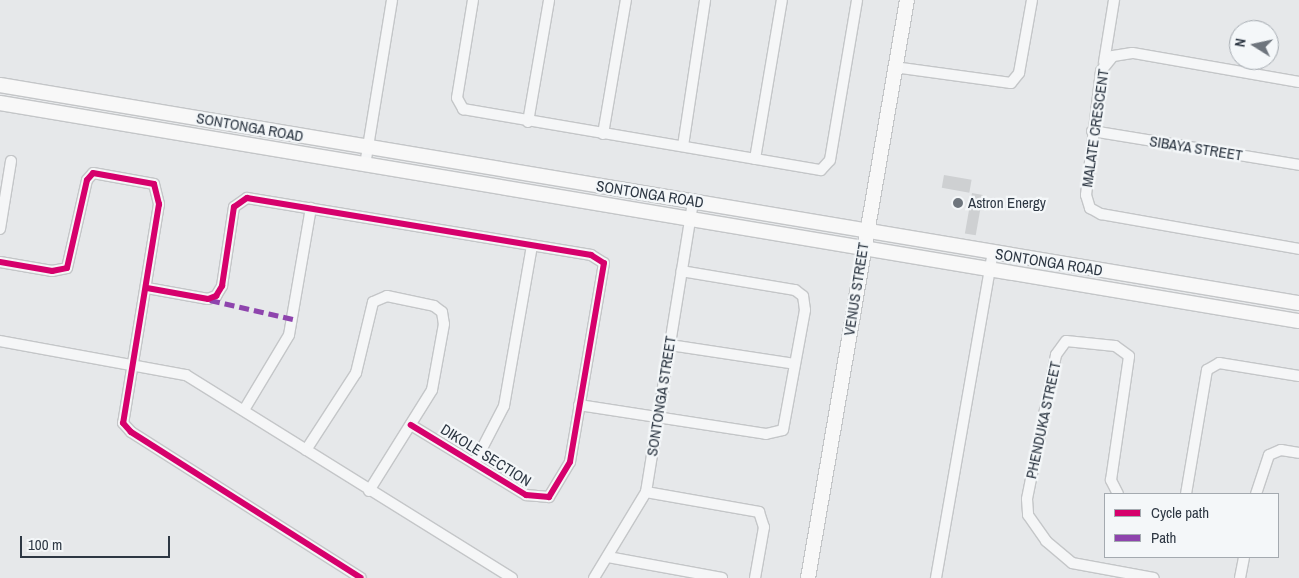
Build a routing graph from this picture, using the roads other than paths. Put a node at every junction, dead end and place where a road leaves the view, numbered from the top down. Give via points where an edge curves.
1 (392, 0) edge
2 (473, 0) edge
3 (549, 0) edge
4 (626, 0) edge
5 (705, 0) edge
6 (782, 0) edge
7 (857, 0) edge
8 (907, 0) edge
9 (1032, 0) edge
10 (1114, 0) edge
11 (1104, 62) junction
12 (894, 67) junction
13 (1299, 82) edge
14 (0, 85) edge
15 (0, 102) edge
16 (528, 122) junction
17 (1092, 132) junction
18 (603, 134) junction
19 (683, 146) junction
20 (368, 148) junction
21 (755, 159) junction
22 (11, 161) dead end
23 (365, 165) junction
24 (1299, 166) edge
25 (693, 202) junction
26 (311, 208) junction
27 (691, 219) junction
28 (0, 229) edge
29 (866, 229) junction
30 (532, 245) junction
31 (863, 246) junction
32 (1299, 249) edge
33 (993, 253) junction
34 (0, 262) edge
35 (990, 268) junction
36 (682, 271) junction
37 (146, 288) junction
38 (1299, 303) edge
39 (1299, 321) edge
40 (0, 340) edge
41 (670, 345) junction
42 (132, 364) junction
43 (795, 364) junction
44 (1299, 376) edge
45 (579, 405) junction
46 (244, 410) junction
47 (658, 418) junction
48 (411, 425) junction
49 (306, 450) junction
50 (1299, 453) edge
51 (475, 462) junction
52 (370, 491) junction
53 (646, 492) junction
54 (1118, 493) edge
55 (1186, 493) edge
56 (1256, 493) edge
57 (608, 557) junction
58 (1244, 558) edge
59 (1090, 573) edge
60 (499, 575) edge
61 (361, 578) edge
62 (512, 578) edge
63 (594, 578) edge
64 (722, 578) edge
65 (756, 578) edge
66 (808, 578) edge
67 (936, 578) edge
68 (1154, 578) edge
69 (1240, 578) edge

1 - 20 street
2 - 16 street via 459,105 467,111
3 - 16 street
4 - 18 street
5 - 19 street
6 - 21 street
7 - 21 street via 828,166 813,169
8 - 12 main road, VENUS STREET
9 - 12 street via 1019,73 1011,83 995,85
10 - 11 street
11 - 13 street, MALATE CRESCENT via 1121,53 1132,54
11 - 17 street, MALATE CRESCENT
12 - 29 main road, VENUS STREET
14 - 20 main road, SONTONGA ROAD
15 - 23 main road, SONTONGA ROAD
16 - 18 street
17 - 24 street, SIBAYA STREET
17 - 32 street, MALATE CRESCENT via 1086,195 1096,212
18 - 19 street
19 - 21 street
20 - 23 street
20 - 25 main road, SONTONGA ROAD
22 - 28 street
23 - 27 main road, SONTONGA ROAD
25 - 27 street, SONTONGA STREET
25 - 29 main road, SONTONGA ROAD
26 - 30 street
26 - 37 street via 240,200 234,207 222,286 216,296 208,299
26 - 46 street via 289,335
27 - 31 main road, SONTONGA ROAD
27 - 36 street, SONTONGA STREET
29 - 31 main road, VENUS STREET
29 - 33 main road, SONTONGA ROAD
30 - 45 street via 591,255 604,263
30 - 51 street via 504,406
31 - 35 main road, SONTONGA ROAD
31 - 66 main road, VENUS STREET
33 - 35 street
33 - 38 main road, SONTONGA ROAD
34 - 37 street via 64,270 73,256 88,177 96,172 144,180 156,186 159,198
35 - 39 main road, SONTONGA ROAD
35 - 67 street
36 - 41 street, SONTONGA STREET
36 - 43 street via 800,292 805,310
37 - 42 street
40 - 42 street
41 - 43 street
41 - 47 street, SONTONGA STREET
42 - 46 street via 186,375
42 - 61 street via 123,416 128,430
43 - 47 street via 780,433
44 - 55 street via 1219,362 1207,370
45 - 47 street
45 - 51 street, DIKOLE SECTION via 570,462 549,497 526,495
46 - 49 street
47 - 53 street, SONTONGA STREET
48 - 49 street via 434,384 444,317 434,306 380,296 371,307 356,373
48 - 51 street, DIKOLE SECTION
48 - 52 street
49 - 52 street
50 - 56 street via 1273,452 1262,467
52 - 60 street
53 - 57 street, SONTONGA STREET
53 - 65 street via 759,512 764,527
54 - 59 street, PHENDUKA STREET via 1111,480 1128,356 1116,346 1066,341 1056,355 1027,499 1028,514 1063,558
57 - 63 street, SONTONGA STREET
57 - 64 street
58 - 69 street
59 - 68 street, PHENDUKA STREET
60 - 62 street

